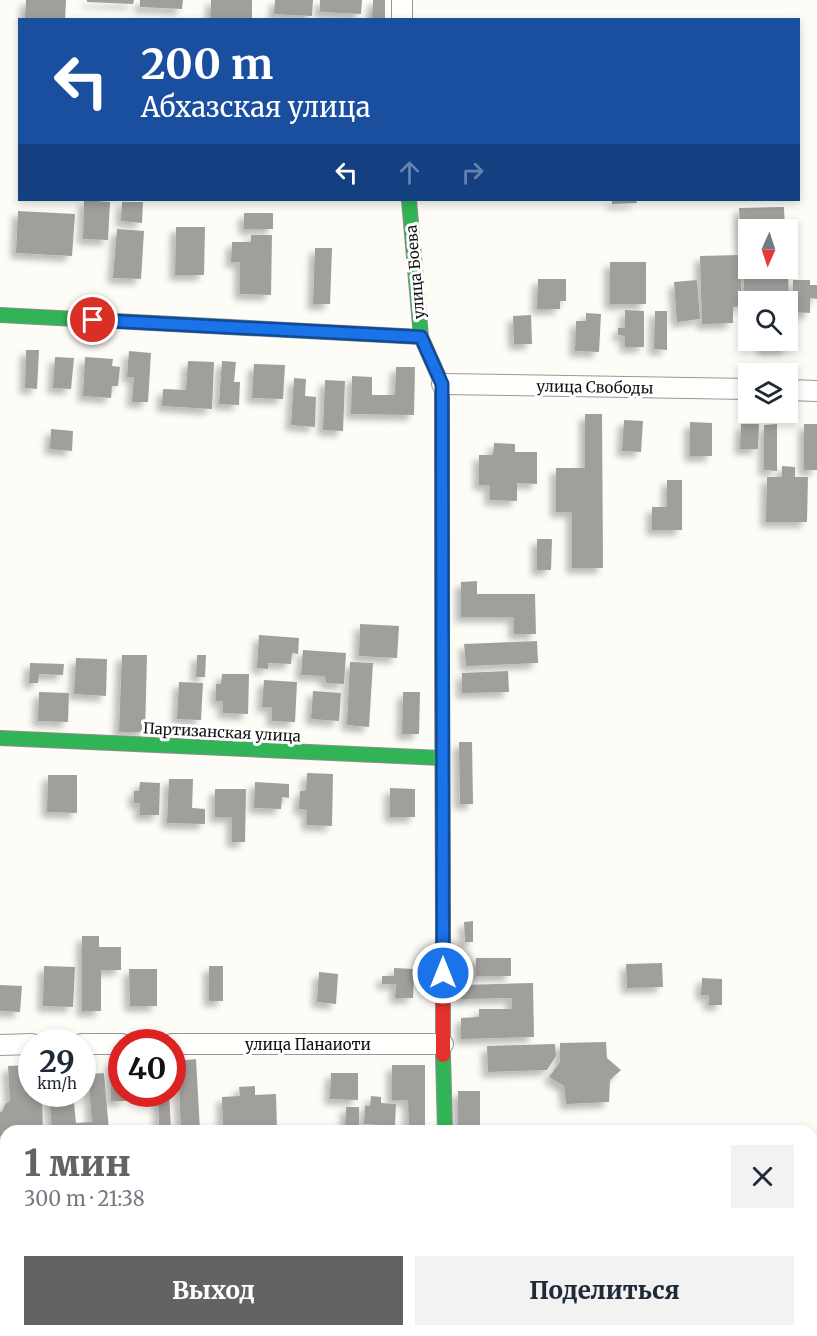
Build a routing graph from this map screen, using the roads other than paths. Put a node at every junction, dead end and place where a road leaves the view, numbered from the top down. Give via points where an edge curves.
1 (402, 0) edge
2 (402, 18) edge
3 (409, 201) edge
4 (0, 315) edge
5 (421, 337) junction
6 (442, 384) junction
7 (738, 389) edge
8 (798, 390) edge
9 (817, 391) edge
10 (0, 738) edge
11 (442, 758) junction
12 (0, 1044) edge
13 (18, 1044) edge
14 (186, 1044) edge
15 (443, 1044) junction
16 (445, 1125) edge

1 - 2 street
3 - 5 street, улица Боева
4 - 5 street
5 - 6 street, улица Боева
6 - 7 street, улица Свободы
6 - 11 street, улица Боева
8 - 9 street
10 - 11 street, Партизанская улица
11 - 15 street, улица Боева
12 - 13 street
14 - 15 street, улица Панаиоти
15 - 16 street, улица Боева

